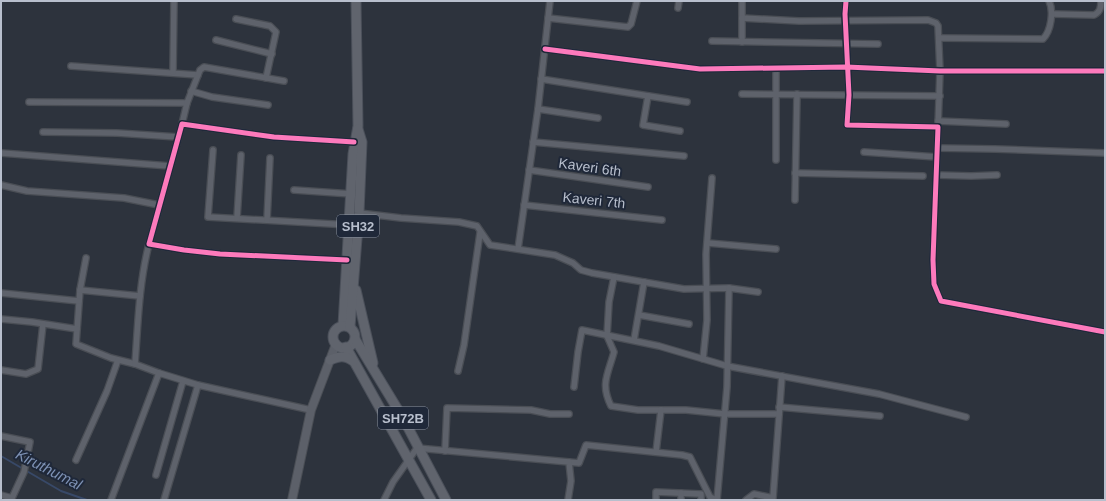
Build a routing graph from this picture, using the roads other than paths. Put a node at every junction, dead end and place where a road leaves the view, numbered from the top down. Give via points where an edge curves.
1 (174, 1) edge
2 (356, 1) edge
3 (550, 1) edge
4 (637, 1) edge
5 (679, 1) edge
6 (742, 1) edge
7 (846, 1) edge
8 (1049, 1) edge
9 (1100, 1) edge
10 (678, 8) dead end
11 (1052, 14) junction
12 (548, 18) junction
13 (742, 18) junction
14 (236, 19) dead end
15 (846, 21) junction
16 (939, 38) junction
17 (216, 40) dead end
18 (712, 41) dead end
19 (742, 42) junction
20 (846, 43) junction
21 (878, 44) dead end
22 (545, 49) junction
23 (272, 54) junction
24 (71, 66) dead end
25 (846, 67) junction
26 (776, 68) junction
27 (940, 71) junction
28 (1105, 71) edge
29 (173, 72) junction
30 (198, 75) junction
31 (266, 78) junction
32 (542, 78) junction
33 (284, 81) dead end
34 (191, 91) junction
35 (742, 94) dead end
36 (776, 94) junction
37 (797, 94) junction
38 (849, 95) junction
39 (648, 96) junction
40 (940, 96) junction
41 (29, 102) dead end
42 (687, 102) dead end
43 (187, 103) junction
44 (268, 105) dead end
45 (538, 109) junction
46 (598, 118) dead end
47 (182, 124) junction
48 (938, 124) junction
49 (1006, 124) dead end
50 (358, 126) junction
51 (680, 131) dead end
52 (44, 132) dead end
53 (178, 137) junction
54 (354, 142) junction
55 (534, 142) junction
56 (937, 148) junction
57 (213, 150) dead end
58 (864, 152) dead end
59 (1, 153) edge
60 (1105, 153) edge
61 (241, 155) dead end
62 (684, 156) dead end
63 (937, 157) junction
64 (270, 158) dead end
65 (776, 160) dead end
66 (170, 166) junction
67 (529, 170) junction
68 (795, 173) junction
69 (936, 175) junction
70 (997, 175) dead end
71 (923, 176) dead end
72 (712, 178) dead end
73 (1, 185) edge
74 (648, 187) dead end
75 (294, 190) dead end
76 (352, 194) junction
77 (795, 200) dead end
78 (159, 205) junction
79 (524, 205) junction
80 (359, 213) junction
81 (237, 218) junction
82 (267, 220) junction
83 (662, 220) dead end
84 (350, 225) junction
85 (480, 233) junction
86 (708, 243) junction
87 (149, 244) junction
88 (518, 249) junction
89 (776, 249) dead end
90 (86, 258) dead end
91 (347, 260) junction
92 (614, 277) junction
93 (354, 281) junction
94 (644, 282) junction
95 (729, 288) junction
96 (706, 289) junction
97 (80, 290) junction
98 (758, 292) dead end
99 (1, 293) edge
100 (140, 296) junction
101 (79, 301) junction
102 (639, 315) junction
103 (1, 319) edge
104 (43, 324) junction
105 (689, 324) dead end
106 (347, 326) junction
107 (77, 329) junction
108 (1105, 332) edge
109 (607, 336) junction
110 (355, 339) junction
111 (634, 340) junction
112 (336, 344) junction
113 (346, 347) junction
114 (703, 359) junction
115 (118, 360) junction
116 (330, 360) junction
117 (354, 362) junction
118 (135, 364) junction
119 (727, 366) junction
120 (458, 371) dead end
121 (1, 372) edge
122 (159, 373) junction
123 (376, 373) junction
124 (782, 376) junction
125 (183, 381) junction
126 (198, 386) junction
127 (574, 388) dead end
128 (311, 410) junction
129 (661, 410) junction
130 (779, 410) junction
131 (569, 414) dead end
132 (725, 414) junction
133 (880, 416) dead end
134 (966, 417) dead end
135 (1, 436) edge
136 (417, 448) junction
137 (445, 451) junction
138 (656, 452) junction
139 (76, 460) dead end
140 (408, 461) junction
141 (569, 462) junction
142 (156, 475) dead end
143 (682, 493) junction
144 (1, 495) edge
145 (14, 499) edge
146 (111, 500) edge
147 (164, 500) edge
148 (292, 500) edge
149 (384, 500) edge
150 (431, 500) edge
151 (446, 500) edge
152 (568, 500) edge
153 (656, 500) edge
154 (681, 500) edge
155 (701, 500) edge
156 (717, 500) edge
157 (746, 500) edge

1 - 29 street
2 - 50 main road, SH32
3 - 12 street
4 - 12 street via 628,27
5 - 10 street
6 - 13 street
7 - 15 street
8 - 11 street
9 - 11 street via 1101,8 1094,15
11 - 16 street via 1047,34 1043,39
12 - 22 street
13 - 15 street
13 - 19 street
14 - 23 street via 275,29
15 - 16 street via 928,20 938,26
15 - 20 street
16 - 27 street
17 - 23 street
18 - 19 street
19 - 20 street
20 - 21 street
20 - 25 street
22 - 26 street via 700,69
22 - 32 street
23 - 31 street
24 - 29 street
25 - 26 street
25 - 27 street
25 - 38 street
26 - 36 street
27 - 28 street
27 - 40 street
29 - 30 street
30 - 31 street via 202,68 208,67
30 - 34 street
31 - 33 street
32 - 39 street
32 - 45 street
34 - 43 street
34 - 44 street via 212,97
35 - 36 street
36 - 37 street
36 - 65 street
37 - 38 street
37 - 68 street
38 - 40 street
38 - 48 street via 847,125
39 - 42 street
39 - 51 street via 643,125
40 - 48 street
41 - 43 street
43 - 47 street
45 - 46 street
45 - 55 street
47 - 53 street
47 - 54 street via 274,136
48 - 49 street
48 - 56 street
50 - 54 main road, SH32
50 - 80 main road, SH32 via 362,142
52 - 53 street
53 - 66 street
54 - 76 main road, SH32
55 - 62 street
55 - 67 street
56 - 60 street
56 - 63 street
57 - 81 street via 208,217
58 - 63 street
59 - 66 street
61 - 81 street
63 - 69 street
64 - 82 street
66 - 78 street
67 - 74 street, Kaveri 6th
67 - 79 street
68 - 71 street
68 - 77 street
69 - 70 street
69 - 108 street via 934,284 941,301
72 - 86 street
73 - 78 street via 27,191 124,198
75 - 76 street
76 - 84 main road, SH32
78 - 87 street
79 - 83 street, Kaveri 7th
79 - 88 street
80 - 85 street via 459,222 477,226
80 - 93 main road, SH32
81 - 82 street
82 - 84 street
84 - 91 main road, SH32
85 - 88 street via 490,246
85 - 120 street
86 - 89 street
86 - 96 street
87 - 91 street via 220,254
87 - 100 street
88 - 92 street via 555,255 573,263 581,270
90 - 97 street
91 - 106 main road, SH32
92 - 94 street
92 - 109 street via 609,302
93 - 106 main road, SH32
93 - 123 main road
94 - 96 street via 684,289
94 - 102 street
95 - 96 street
95 - 98 street
95 - 119 street
96 - 114 street via 707,320
97 - 100 street
97 - 101 street
99 - 101 street
100 - 118 street
101 - 107 street
102 - 105 street
102 - 111 street
103 - 104 street
104 - 107 street
104 - 121 street via 38,369 26,374
106 - 110 main road, SH32 via 354,332
106 - 112 main road, SH32 via 334,331 333,338
107 - 115 street via 76,344
109 - 111 street
109 - 127 street via 582,330
109 - 129 street via 614,352 604,393 611,406
110 - 113 main road
110 - 123 main road, SH72B
111 - 114 street
112 - 113 main road
112 - 116 main road, SH32
113 - 117 main road, SH72B
114 - 119 street
115 - 118 street
115 - 139 street
116 - 117 main road via 344,356
116 - 128 main road, SH32
117 - 140 main road, SH72B
118 - 122 street
119 - 124 street
119 - 132 street
122 - 125 street
122 - 146 street
123 - 136 main road, SH72B via 403,418
124 - 130 street
124 - 134 street via 879,394
125 - 126 street
125 - 142 street
126 - 128 street
126 - 147 street
128 - 148 main road, SH32
129 - 132 street
129 - 138 street
130 - 132 street
130 - 133 street
130 - 157 street via 773,498 754,494
131 - 137 street via 531,410 447,408
132 - 156 street
135 - 145 street via 30,442 26,466
136 - 137 street
136 - 140 street
136 - 151 main road, SH72B
137 - 141 street
138 - 141 street via 586,446 579,463
138 - 156 street via 690,457 710,497
140 - 149 street
140 - 150 main road, SH72B
141 - 152 street via 572,481
143 - 153 street via 656,492
143 - 154 street
143 - 155 street via 701,494
144 - 145 street

